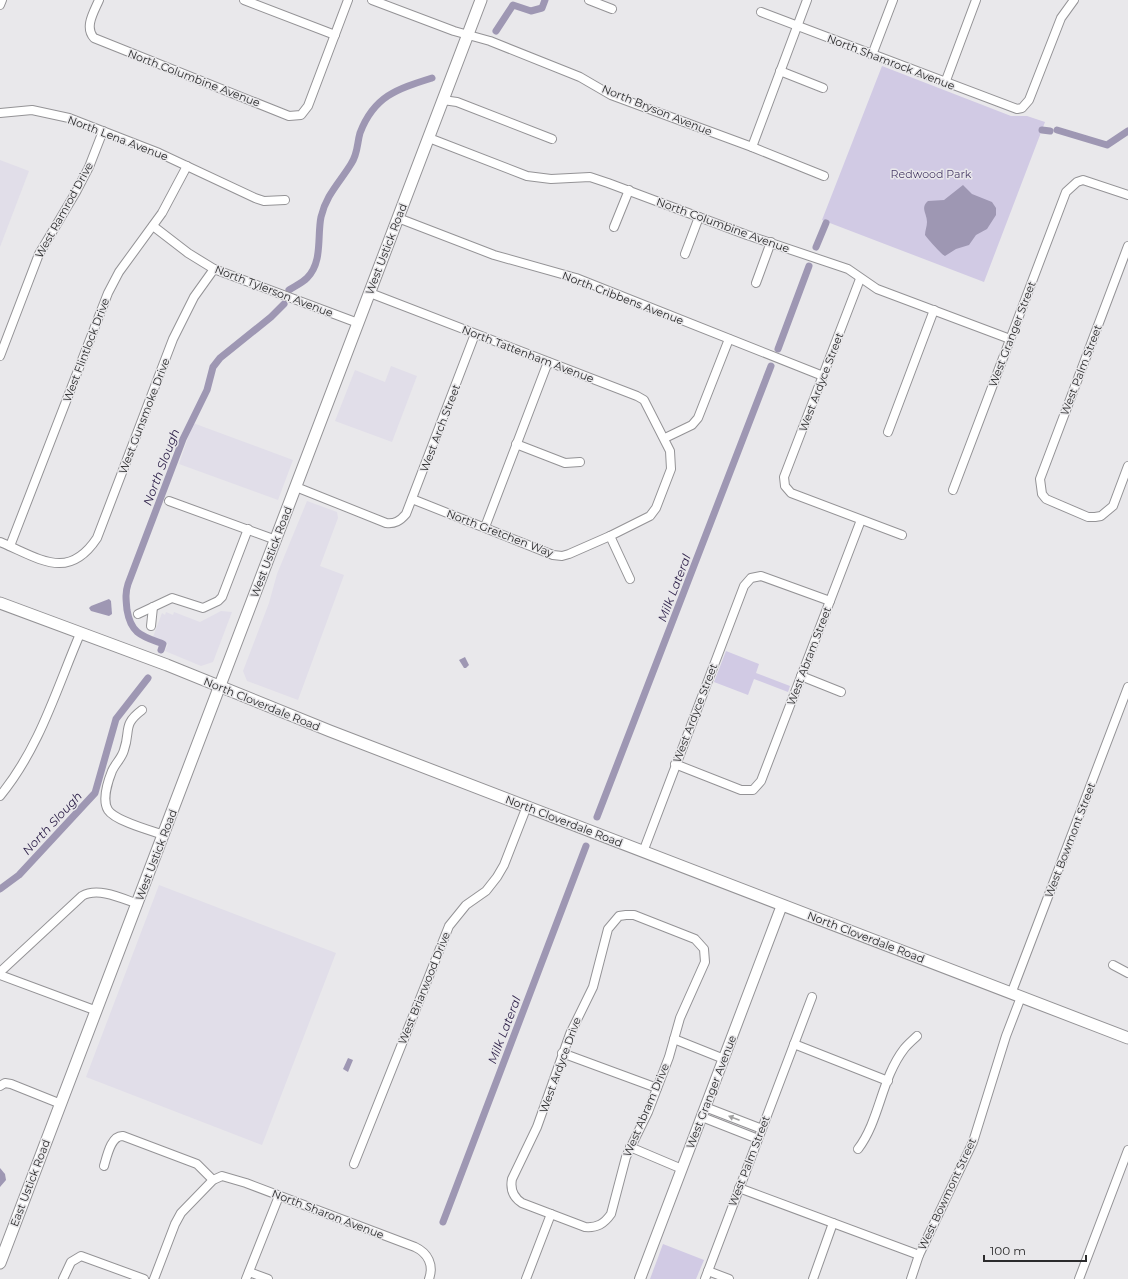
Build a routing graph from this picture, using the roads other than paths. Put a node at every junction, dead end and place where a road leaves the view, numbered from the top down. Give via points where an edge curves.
1 (2, 0) edge
2 (99, 0) edge
3 (244, 0) edge
4 (348, 0) edge
5 (372, 0) edge
6 (481, 0) edge
7 (807, 0) edge
8 (893, 0) edge
9 (976, 0) edge
10 (1074, 0) edge
11 (595, 1) edge
12 (0, 5) edge
13 (612, 8) dead end
14 (761, 12) dead end
15 (797, 26) junction
16 (335, 35) junction
17 (468, 35) junction
18 (872, 55) junction
19 (780, 71) junction
20 (945, 82) junction
21 (823, 88) dead end
22 (443, 100) junction
23 (0, 113) edge
24 (103, 131) junction
25 (429, 138) junction
26 (552, 139) dead end
27 (752, 147) junction
28 (187, 166) junction
29 (824, 176) dead end
30 (629, 190) junction
31 (1128, 195) edge
32 (285, 200) dead end
33 (700, 217) junction
34 (398, 218) junction
35 (153, 226) junction
36 (614, 228) dead end
37 (771, 242) junction
38 (1128, 246) edge
39 (685, 254) dead end
40 (214, 269) junction
41 (860, 279) junction
42 (756, 283) dead end
43 (370, 293) junction
44 (934, 310) junction
45 (358, 323) junction
46 (476, 334) junction
47 (729, 339) junction
48 (1010, 340) junction
49 (0, 356) edge
50 (548, 362) junction
51 (823, 376) junction
52 (888, 432) dead end
53 (665, 438) junction
54 (516, 444) junction
55 (580, 462) dead end
56 (1128, 466) edge
57 (296, 487) junction
58 (953, 490) dead end
59 (412, 499) junction
60 (169, 501) dead end
61 (861, 520) junction
62 (484, 527) junction
63 (248, 530) junction
64 (610, 536) junction
65 (902, 536) dead end
66 (276, 540) junction
67 (0, 542) edge
68 (10, 546) junction
69 (630, 579) dead end
70 (830, 601) junction
71 (0, 603) edge
72 (153, 607) junction
73 (138, 614) dead end
74 (151, 626) dead end
75 (80, 634) junction
76 (801, 676) junction
77 (220, 687) junction
78 (1128, 687) edge
79 (842, 692) dead end
80 (142, 710) dead end
81 (675, 764) junction
82 (0, 796) edge
83 (527, 806) junction
84 (164, 835) junction
85 (643, 852) junction
86 (138, 904) junction
87 (782, 905) junction
88 (619, 916) joint
89 (1113, 965) dead end
90 (0, 973) edge
91 (1128, 973) edge
92 (1016, 995) junction
93 (812, 997) dead end
94 (97, 1011) junction
95 (917, 1036) dead end
96 (1128, 1038) edge
97 (674, 1040) junction
98 (794, 1044) junction
99 (562, 1053) junction
100 (724, 1059) junction
101 (888, 1081) junction
102 (0, 1086) edge
103 (657, 1088) junction
104 (61, 1104) junction
105 (704, 1112) junction
106 (762, 1129) junction
107 (758, 1139) junction
108 (630, 1147) junction
109 (858, 1149) dead end
110 (1128, 1150) edge
111 (354, 1164) dead end
112 (104, 1166) dead end
113 (682, 1169) junction
114 (213, 1180) junction
115 (739, 1188) junction
116 (279, 1196) junction
117 (551, 1214) junction
118 (833, 1223) junction
119 (919, 1255) junction
120 (0, 1263) edge
121 (708, 1271) junction
122 (247, 1275) edge
123 (63, 1279) edge
124 (144, 1279) edge
125 (154, 1279) edge
126 (268, 1279) edge
127 (429, 1279) edge
128 (526, 1279) edge
129 (640, 1279) edge
130 (705, 1279) edge
131 (729, 1279) edge
132 (813, 1279) edge
133 (911, 1279) edge
134 (1079, 1279) edge

1 - 12 street
2 - 16 street, North Columbine Avenue via 91,22 90,34 100,41 290,116 301,115 308,106
3 - 16 street
4 - 16 street
5 - 17 street, North Bryson Avenue
6 - 17 main road, West Ustick Road
7 - 15 street
8 - 18 street
9 - 20 street
10 - 20 street, North Shamrock Avenue via 1061,18 1029,100 1022,108 1012,108
11 - 13 street
14 - 15 street, North Shamrock Avenue
15 - 18 street, North Shamrock Avenue
15 - 19 street
17 - 22 main road, West Ustick Road
17 - 27 street, North Bryson Avenue via 580,77 611,94
18 - 20 street, North Shamrock Avenue
19 - 21 street
19 - 27 street
22 - 25 main road, West Ustick Road
22 - 26 street via 457,102
23 - 24 street, North Lena Avenue via 32,110 69,118
24 - 28 street, North Lena Avenue
24 - 49 street, West Ramrod Drive via 76,192 39,254
25 - 30 street, North Columbine Avenue via 527,176 550,179 590,178
25 - 34 main road, West Ustick Road
27 - 29 street, North Bryson Avenue
28 - 32 street, North Lena Avenue via 255,198 264,201
28 - 35 street, West Flintlock Drive
30 - 33 street, North Columbine Avenue
30 - 36 street
31 - 48 street, West Granger Street via 1090,181 1077,182 1066,192
33 - 37 street, North Columbine Avenue
33 - 39 street
34 - 43 main road, West Ustick Road
34 - 47 street, North Cribbens Avenue via 494,255 576,278
35 - 40 street, North Tylerson Avenue
35 - 68 street, West Flintlock Drive via 119,272 108,293
37 - 41 street, North Columbine Avenue via 848,270
37 - 42 street
38 - 56 street, West Palm Street via 1040,479 1042,494 1051,502 1088,517 1101,516 1113,506
40 - 45 street, North Tylerson Avenue
40 - 68 street, West Gunsmoke Drive via 194,297 173,339 97,538 87,552 74,561 60,564 45,561
41 - 44 street, North Columbine Avenue
41 - 51 street, West Ardyce Street
43 - 45 main road, West Ustick Road
43 - 46 street, North Tattenham Avenue
44 - 48 street, North Columbine Avenue
44 - 52 street
45 - 57 main road, West Ustick Road
46 - 50 street, North Tattenham Avenue
46 - 59 street, West Arch Street
47 - 51 street, North Cribbens Avenue
47 - 53 street via 698,418 692,425
48 - 58 street, West Granger Street
50 - 53 street, North Tattenham Avenue via 644,400
50 - 54 street
51 - 61 street, West Ardyce Street via 784,477 784,486 792,493
53 - 64 street, North Tattenham Avenue via 670,451 671,469 656,508 644,521
54 - 55 street via 565,463
54 - 62 street
57 - 59 street, West Arch Street via 393,524 406,514
57 - 66 main road, West Ustick Road
59 - 62 street, North Gretchen Way
60 - 63 street
61 - 65 street
61 - 70 street, West Abram Street
62 - 64 street, North Gretchen Way via 553,555 562,556
63 - 66 street
63 - 72 street via 222,597 218,601 203,608 172,598
64 - 69 street
66 - 77 main road, West Ustick Road
67 - 68 street
70 - 76 street, West Abram Street
70 - 81 street, West Ardyce Street via 760,576 751,578 744,586
71 - 75 main road, North Cloverdale Road
72 - 73 street
72 - 74 street
75 - 77 main road, North Cloverdale Road
75 - 82 street via 44,725 26,761
76 - 79 street
76 - 81 street, West Abram Street via 761,781 753,790 741,790
77 - 83 main road, North Cloverdale Road
77 - 84 main road, West Ustick Road
78 - 92 street, West Bowmont Street
80 - 84 street via 132,718 127,729 124,751 113,770 105,801 108,810 116,817
81 - 85 street, West Ardyce Street
83 - 85 main road, North Cloverdale Road
83 - 111 street, West Briarwood Drive via 504,865 497,876 486,891 466,905 449,926
84 - 86 main road, West Ustick Road
85 - 87 main road, North Cloverdale Road
86 - 90 street via 99,892 89,892
86 - 94 main road, West Ustick Road
87 - 92 main road, North Cloverdale Road
87 - 100 street, West Granger Avenue
88 - 97 street, West Abram Drive via 634,915 694,939 704,949 705,962 680,1018
88 - 99 street, West Ardyce Drive via 608,929 597,976
89 - 91 street
90 - 94 street
92 - 96 main road, North Cloverdale Road
92 - 119 street, West Bowmont Street via 973,1142
93 - 98 street, West Palm Street
94 - 104 main road, West Ustick Road
95 - 101 street via 904,1049
97 - 100 street
97 - 103 street, West Abram Drive
98 - 101 street
98 - 106 street, West Palm Street
99 - 103 street
99 - 117 street, West Ardyce Drive via 537,1127 512,1179 512,1193 516,1200
100 - 105 street, West Granger Avenue
101 - 109 street via 868,1134
102 - 104 street via 11,1084
103 - 108 street, West Abram Drive
104 - 120 main road, East Ustick Road
106 -> 105 street
105 - 107 street
105 - 113 street, West Granger Avenue
106 - 107 street, West Palm Street
107 - 115 street, West Palm Street
108 - 113 street
108 - 117 street, West Abram Drive via 611,1214 606,1221 592,1228
110 - 134 street
112 - 114 street via 115,1138 120,1135 197,1164
113 - 129 street, West Granger Avenue
114 - 116 street, North Sharon Avenue via 222,1176
114 - 125 street via 180,1213
115 - 118 street
115 - 121 street, West Palm Street
116 - 122 street
116 - 127 street, North Sharon Avenue via 422,1250 431,1269
117 - 128 street
118 - 119 street
118 - 132 street
119 - 133 street, West Bowmont Street
121 - 130 street, West Palm Street
121 - 131 street
122 - 126 street
123 - 124 street via 71,1262 81,1256

